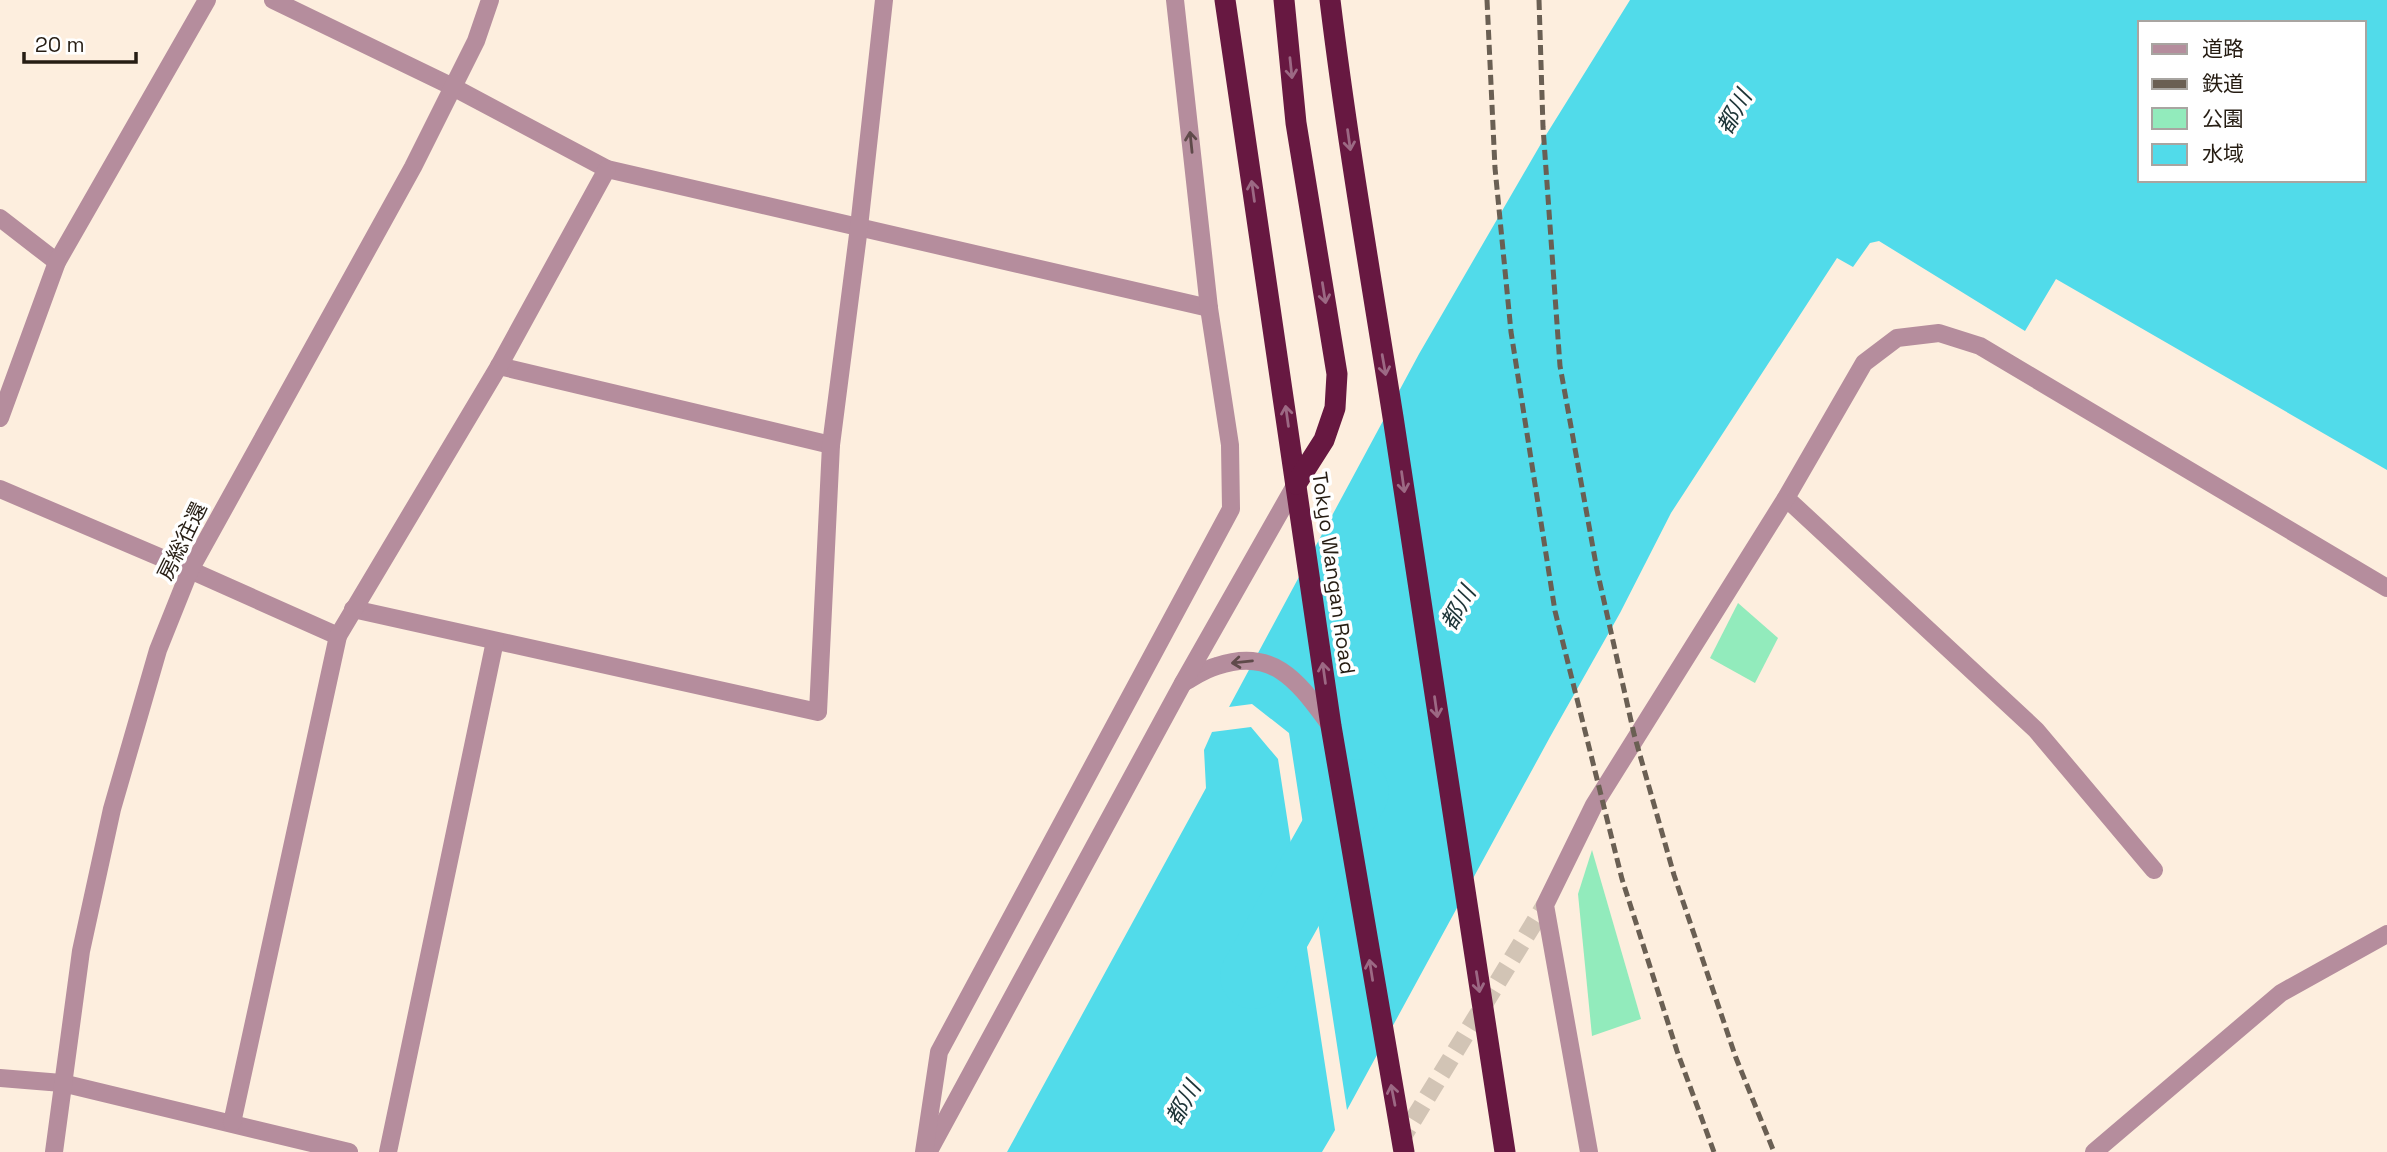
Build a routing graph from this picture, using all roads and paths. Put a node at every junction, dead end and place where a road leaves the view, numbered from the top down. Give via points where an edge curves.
1 (208, 0) edge
2 (273, 0) edge
3 (490, 0) edge
4 (884, 0) edge
5 (1175, 0) edge
6 (1225, 0) edge
7 (1284, 0) edge
8 (1330, 0) edge
9 (451, 86) junction
10 (607, 169) junction
11 (0, 218) edge
12 (859, 227) junction
13 (57, 262) junction
14 (1209, 308) junction
15 (499, 366) junction
16 (0, 418) edge
17 (831, 445) junction
18 (1297, 484) junction
19 (0, 489) edge
20 (1786, 498) junction
21 (190, 570) junction
22 (2387, 589) edge
23 (354, 609) junction
24 (338, 636) junction
25 (495, 641) junction
26 (1183, 683) junction
27 (1331, 726) junction
28 (2154, 870) dead end
29 (2387, 934) edge
30 (0, 1078) edge
31 (62, 1083) junction
32 (232, 1124) junction
33 (54, 1152) edge
34 (349, 1152) edge
35 (388, 1152) edge
36 (926, 1152) edge
37 (1404, 1152) edge
38 (1505, 1152) edge
39 (1589, 1152) edge
40 (2094, 1152) edge

1 - 13 street
2 - 9 street
3 - 9 street, 房総往還
4 - 12 street
14 -> 5 street
18 -> 6 highway, Tokyo Wangan Road
7 -> 18 highway via 1296,123 1337,373 1335,408 1328,429
8 -> 38 highway
9 - 10 street
9 - 21 street, 房総往還 via 413,167
10 - 12 street
10 - 15 street
11 - 13 street
12 - 14 street
12 - 17 street
13 - 16 street
14 - 36 street via 1230,445 1231,509 939,1052
15 - 17 street
15 - 23 street
17 - 25 street via 818,712
18 - 26 street
27 -> 18 highway, Tokyo Wangan Road
19 - 21 street
20 - 22 street via 1864,363 1896,338 1939,333 1980,346
20 - 28 street via 2036,730
20 - 39 street via 1594,805 1545,905
21 - 24 street
21 - 31 street, 房総往還 via 158,650 112,809 81,951
23 - 24 street
23 - 25 street
24 - 32 street
25 - 35 street
27 -> 26 street via 1301,686 1268,663 1248,660 1217,666
26 - 36 street
37 -> 27 highway, Tokyo Wangan Road
29 - 40 street via 2281,993
30 - 31 street
31 - 32 street
31 - 33 street, 房総往還
32 - 34 street

